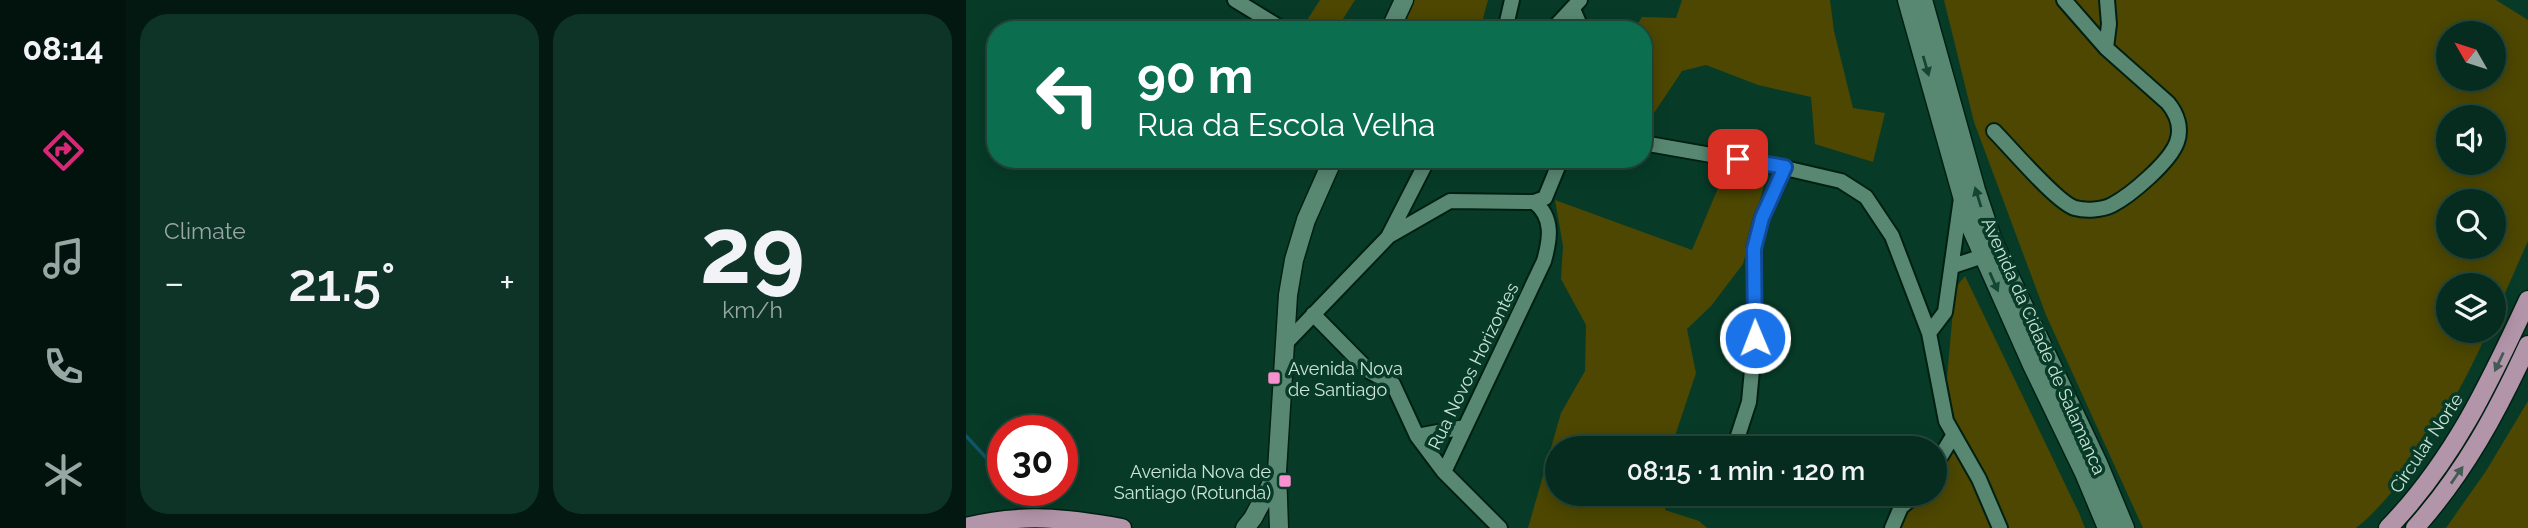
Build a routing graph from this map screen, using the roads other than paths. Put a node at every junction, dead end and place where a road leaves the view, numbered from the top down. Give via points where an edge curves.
1 (1235, 0) edge
2 (1404, 0) edge
3 (1512, 0) edge
4 (1908, 0) edge
5 (1923, 0) edge
6 (2064, 0) edge
7 (2107, 0) edge
8 (1577, 3) edge
9 (1269, 21) edge
10 (1395, 21) edge
11 (1507, 21) edge
12 (1560, 21) edge
13 (1580, 21) edge
14 (2106, 48) junction
15 (1994, 131) dead end
16 (1652, 145) edge
17 (1785, 167) junction
18 (1328, 168) edge
19 (1422, 168) edge
20 (1558, 168) edge
21 (1961, 193) junction
22 (1534, 202) junction
23 (1388, 237) junction
24 (1983, 256) junction
25 (1953, 266) junction
26 (2528, 300) edge
27 (1313, 314) junction
28 (1929, 333) junction
29 (1286, 343) junction
30 (2528, 345) edge
31 (1465, 427) junction
32 (1418, 436) junction
33 (1738, 436) edge
34 (1953, 436) junction
35 (1947, 446) edge
36 (1277, 471) junction
37 (1444, 472) junction
38 (1902, 506) edge
39 (966, 527) edge
40 (1122, 528) edge
41 (1245, 528) edge
42 (1279, 528) edge
43 (1500, 528) edge
44 (1892, 528) edge
45 (2000, 528) edge
46 (2107, 528) edge
47 (2125, 528) edge
48 (2388, 528) edge
49 (2415, 528) edge

1 - 9 street
2 - 10 street
3 - 11 street
4 -> 21 street, Avenida da Cidade de Salamanca
47 -> 5 street, Avenida da Cidade de Salamanca via 1993,241
6 - 14 street
7 - 14 street
8 - 12 street
8 - 13 street
14 - 15 street via 2177,114 2177,143 2165,162 2128,194 2110,206 2073,208
16 - 17 street
17 - 28 street via 1841,181 1866,197 1892,236
17 - 33 street via 1754,249 1755,338 1749,402
18 - 29 street via 1294,260
19 - 23 street
20 - 22 street via 1545,198
21 - 24 street, Avenida da Cidade de Salamanca
21 - 25 street
22 - 23 street via 1450,201
22 - 31 street, Rua Novos Horizontes via 1545,213 1550,230 1544,261
23 - 27 street
24 - 25 street
24 -> 46 street, Avenida da Cidade de Salamanca
25 - 28 street via 1945,312
26 -> 48 main road, Circular Norte via 2466,428
27 - 29 street
27 - 32 street, Rua Novos Horizontes via 1369,371 1393,384
28 - 34 street via 1945,421
29 - 36 street
49 -> 30 main road via 2482,439
31 - 32 street
31 - 37 street, Rua Novos Horizontes
32 - 37 street, Rua Novos Horizontes
34 - 35 street
34 - 45 street via 1979,479
36 - 41 street
36 - 42 street
37 - 43 street
38 - 44 street
39 - 40 main road via 1066,518

